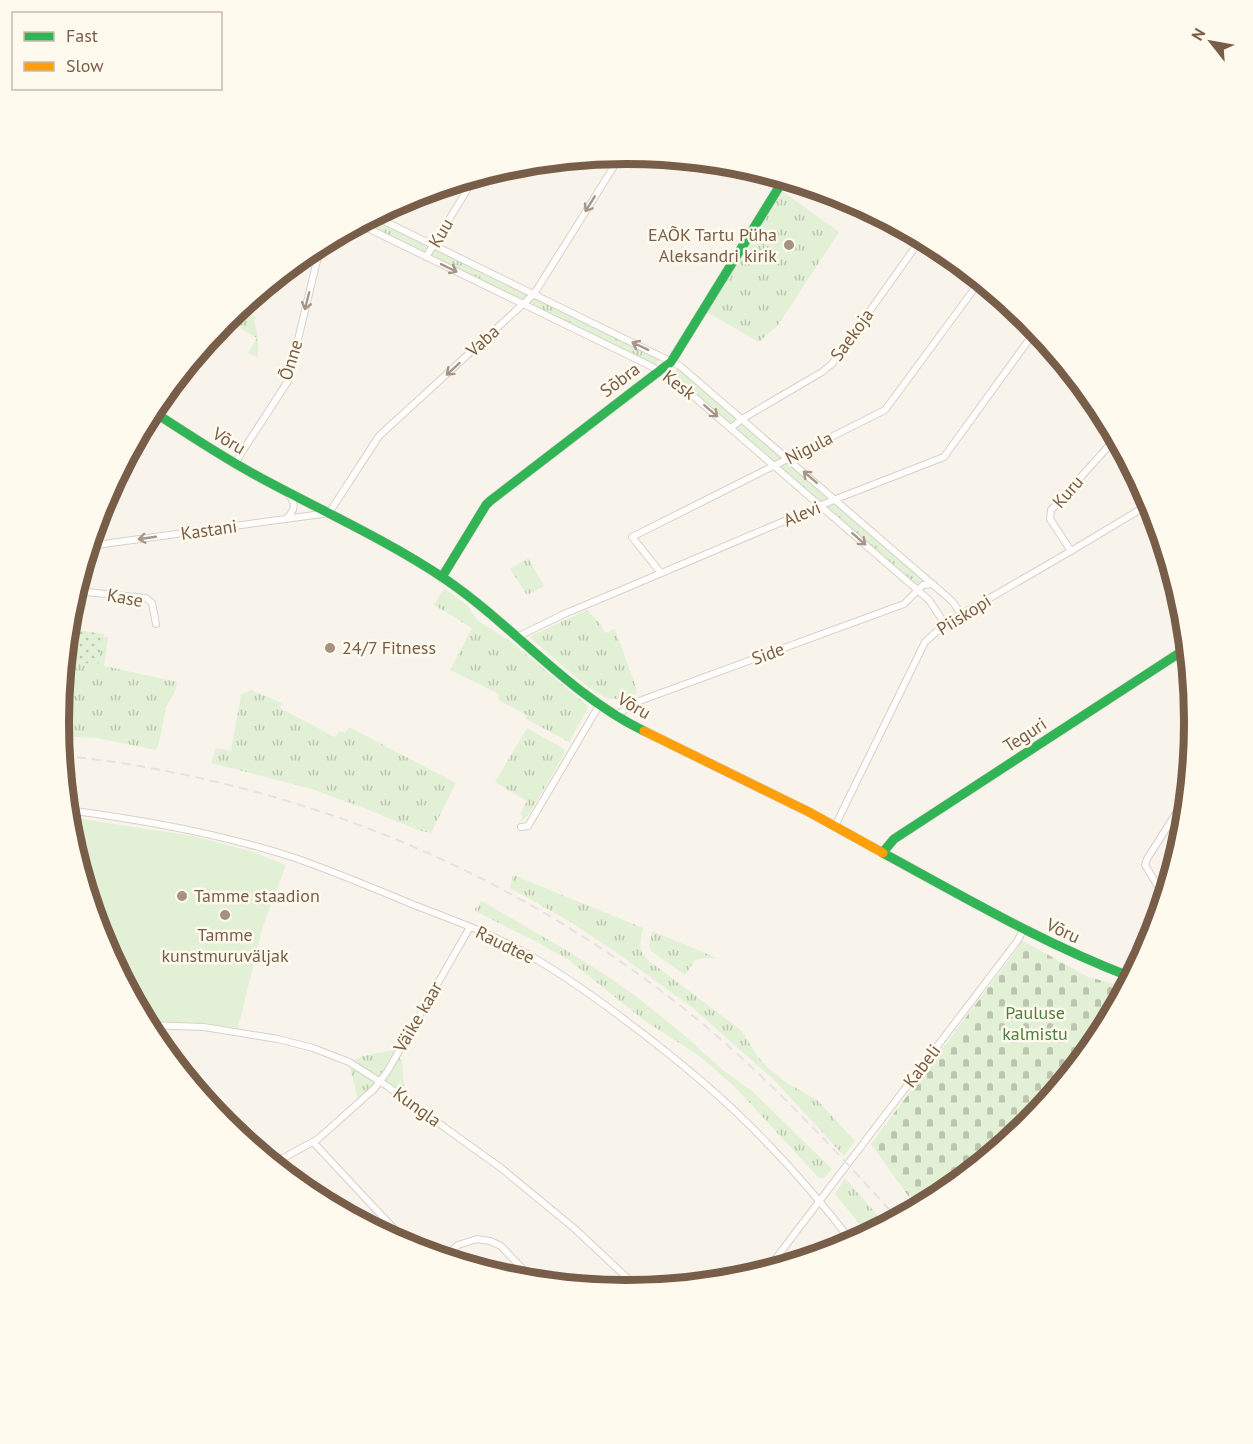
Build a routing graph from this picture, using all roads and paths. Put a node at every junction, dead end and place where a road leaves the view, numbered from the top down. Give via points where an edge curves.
1 (615, 165) edge
2 (780, 186) edge
3 (469, 187) edge
4 (383, 220) edge
5 (368, 228) edge
6 (434, 245) junction
7 (916, 246) edge
8 (426, 257) junction
9 (318, 258) edge
10 (975, 288) edge
11 (534, 294) junction
12 (523, 305) junction
13 (1030, 338) edge
14 (672, 362) junction
15 (661, 371) junction
16 (160, 416) edge
17 (742, 418) junction
18 (731, 428) junction
19 (1110, 445) edge
20 (788, 459) junction
21 (235, 465) junction
22 (775, 466) junction
23 (287, 492) junction
24 (836, 499) junction
25 (821, 506) junction
26 (1142, 508) edge
27 (328, 513) junction
28 (285, 520) junction
29 (98, 545) edge
30 (1071, 551) junction
31 (661, 573) junction
32 (442, 577) junction
33 (933, 584) junction
34 (918, 589) junction
35 (85, 592) edge
36 (962, 615) junction
37 (156, 624) dead end
38 (945, 624) junction
39 (517, 637) junction
40 (1179, 653) edge
41 (600, 705) junction
42 (616, 715) junction
43 (77, 811) edge
44 (1176, 813) edge
45 (835, 826) junction
46 (521, 827) dead end
47 (883, 852) junction
48 (1158, 887) edge
49 (470, 927) junction
50 (1023, 930) junction
51 (1124, 974) edge
52 (159, 1025) edge
53 (380, 1081) junction
54 (313, 1142) junction
55 (280, 1158) edge
56 (819, 1201) junction
57 (393, 1228) edge
58 (846, 1234) edge
59 (451, 1251) edge
60 (775, 1260) edge
61 (524, 1270) edge
62 (629, 1280) edge

1 -> 11 street, Vaba
2 - 14 main road, Sõbra
3 - 6 street, Kuu
4 - 6 street, Kesk
5 - 8 street, Kesk
6 - 8 street, Kuu
6 - 11 street, Kesk
7 - 17 street, Saekoja via 832,364
8 -> 12 street, Kesk
9 -> 21 street, Õnne via 288,381
10 - 20 street, Nigula via 885,410
11 - 12 street, Vaba
14 -> 11 street, Kesk
12 - 15 street, Kesk
12 -> 27 street, Vaba via 379,436
13 - 24 street, Alevi via 944,457
14 - 15 main road, Sõbra
14 - 17 street, Kesk
15 -> 18 street, Kesk
15 - 32 main road, Sõbra via 490,501
16 - 21 main road, Võru
17 - 18 street, Saekoja
17 - 20 street, Kesk
18 - 22 street, Kesk
19 - 30 street, Kuru via 1051,510 1050,519
20 - 22 street, Nigula
24 -> 20 street, Kesk
21 - 23 main road, Võru
22 - 25 street, Kesk
22 - 31 street, Nigula via 632,537
23 - 27 main road, Võru
23 - 28 street via 294,508
24 - 25 street, Alevi
24 - 33 street, Kesk
25 - 31 street, Alevi
25 -> 34 street, Kesk
26 - 30 street, Piiskopi
27 - 28 street, Kastani
27 - 32 main road, Võru
28 -> 29 street, Kastani
30 - 36 street, Piiskopi
31 - 39 street, Alevi
32 - 39 main road, Võru
33 - 34 street
33 - 36 street, Kesk
34 - 38 street, Kesk
34 - 42 street, Side via 904,604 642,700
35 - 37 street, Kase via 146,598 152,603
36 - 38 street, Piiskopi
38 - 45 street, Piiskopi via 925,642
39 - 41 main road, Võru
40 - 47 main road, Teguri via 894,839
41 - 42 main road, Võru
41 - 46 street via 528,826
42 - 45 main road, Võru
43 - 49 street, Raudtee via 181,828 261,848
44 - 48 street via 1145,864
45 - 47 main road, Võru
47 - 50 main road, Võru
49 - 53 street, Väike kaar
49 - 56 street, Raudtee via 542,963 657,1045 768,1143
50 - 51 main road, Võru
50 - 56 street, Kabeli
52 - 53 street, Kungla via 204,1027 278,1039 349,1062
53 - 54 street, Väike kaar
53 - 62 street, Kungla via 501,1168
54 - 55 street, Väike kaar
54 - 57 street
56 - 58 street, Raudtee
56 - 60 street, Kabeli
59 - 61 street via 477,1239 490,1240

